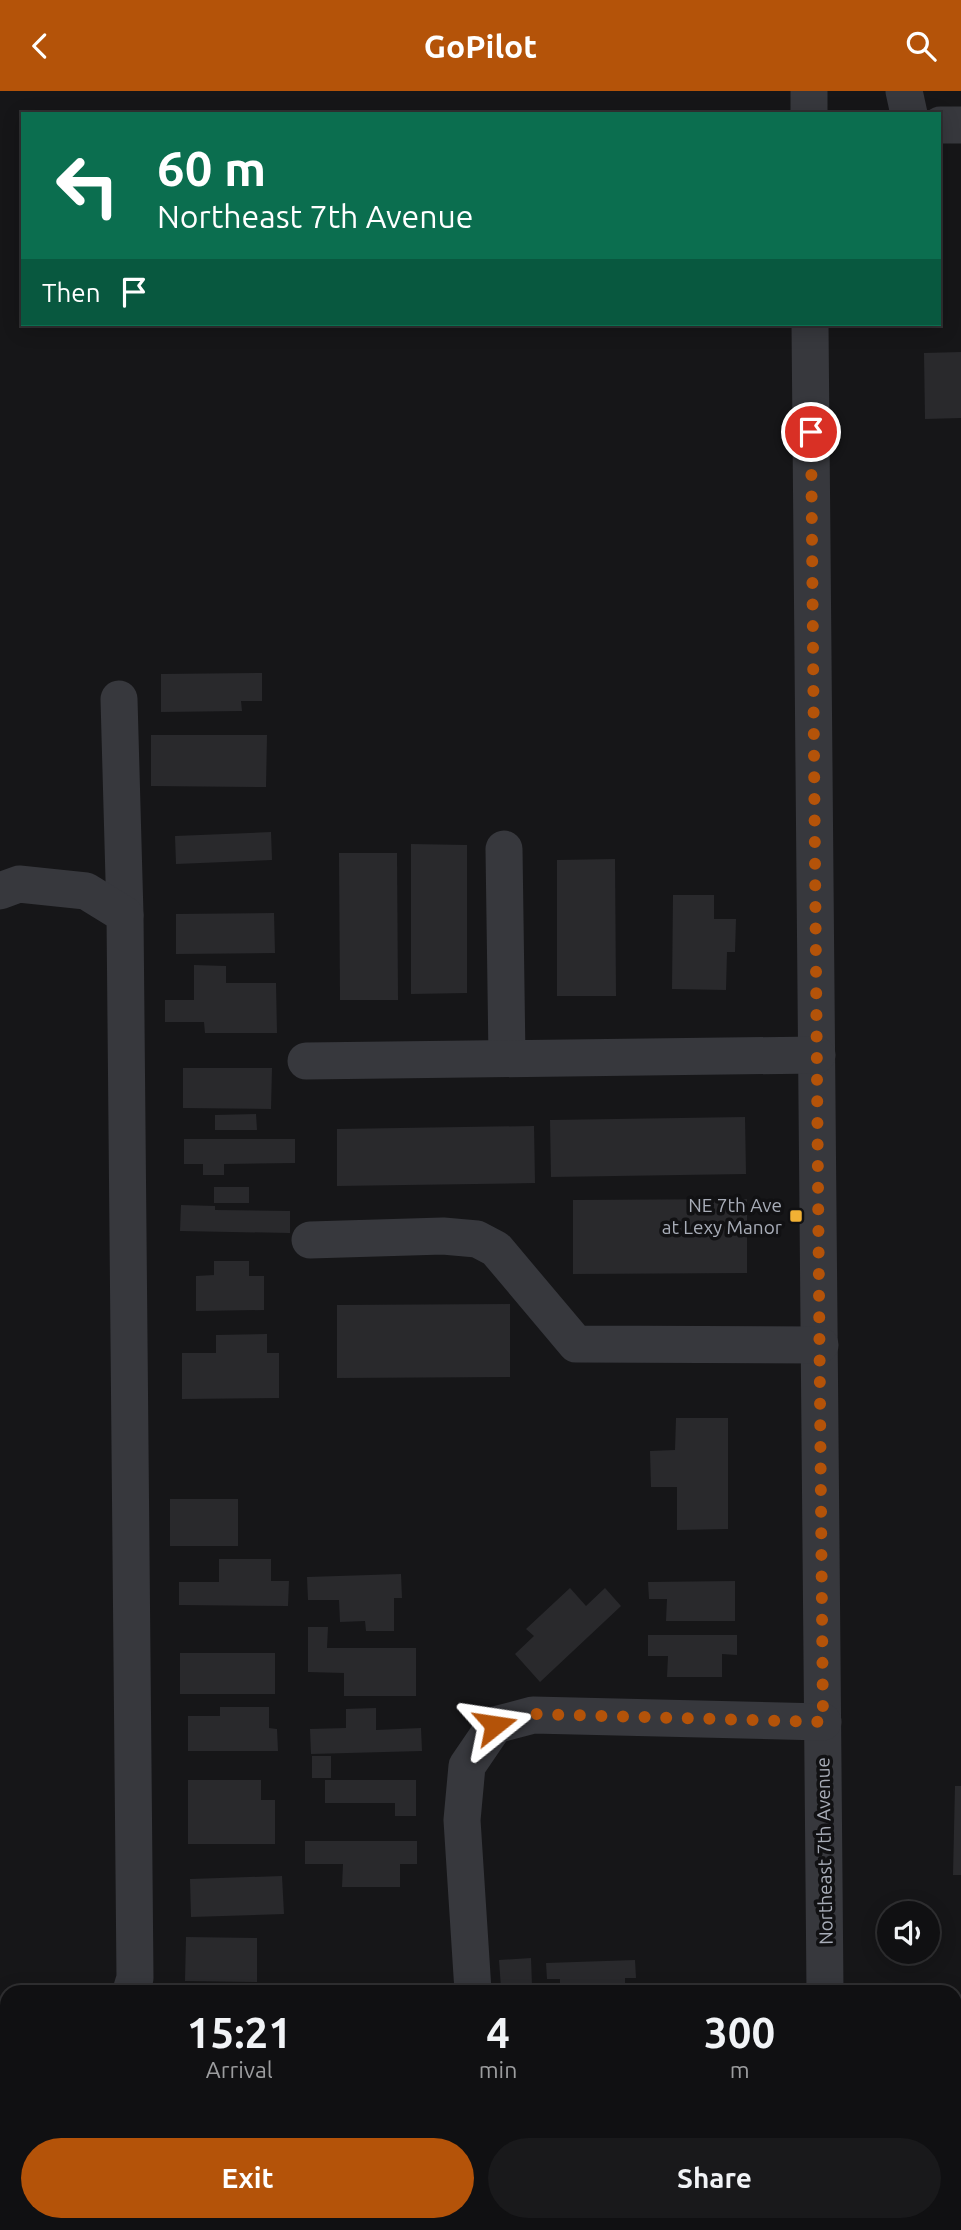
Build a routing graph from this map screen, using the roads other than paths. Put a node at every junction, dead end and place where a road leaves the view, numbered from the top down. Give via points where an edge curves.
1 (808, 91) edge
2 (904, 91) edge
3 (809, 112) edge
4 (909, 112) edge
5 (941, 125) edge
6 (961, 125) edge
7 (810, 326) edge
8 (119, 699) dead end
9 (504, 849) dead end
10 (0, 891) edge
11 (125, 915) junction
12 (817, 1055) junction
13 (507, 1058) junction
14 (306, 1061) dead end
15 (310, 1240) dead end
16 (820, 1345) junction
17 (823, 1722) junction
18 (133, 1985) edge
19 (473, 1985) edge
20 (825, 1985) edge

1 - 3 street
2 - 4 street
5 - 6 street
7 - 12 street, Northeast 7th Avenue
8 - 11 street
9 - 13 street
10 - 11 street via 19,884 86,891
11 - 18 street
12 - 13 street
12 - 16 street, Northeast 7th Avenue
13 - 14 street
15 - 16 street via 477,1239 496,1249 576,1345
16 - 17 street, Northeast 7th Avenue
17 - 19 street via 533,1714 495,1725 467,1766 462,1820
17 - 20 street, Northeast 7th Avenue

